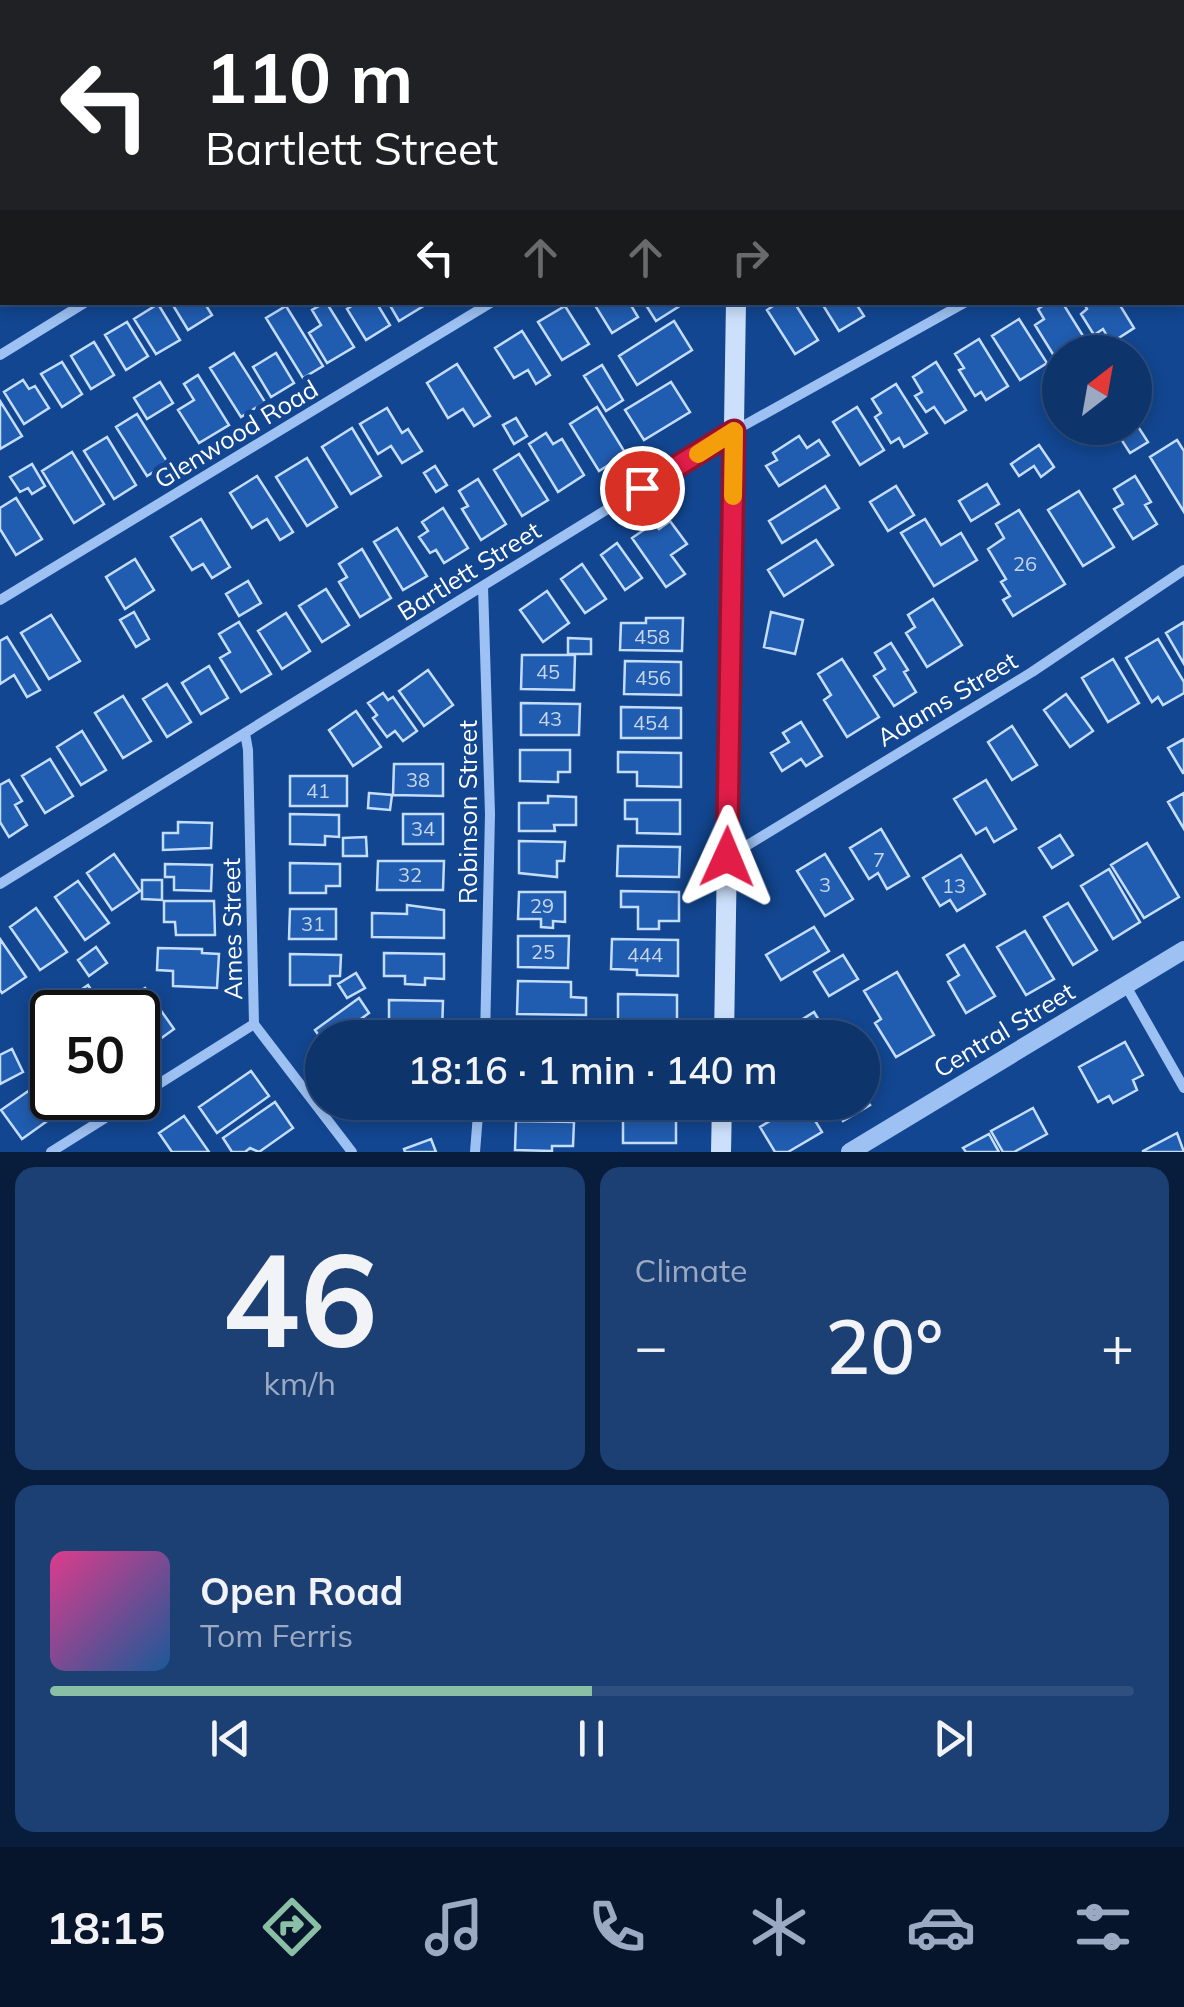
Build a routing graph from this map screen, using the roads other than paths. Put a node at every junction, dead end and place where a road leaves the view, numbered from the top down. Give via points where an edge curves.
1 (81, 305) edge
2 (487, 305) edge
3 (736, 305) edge
4 (961, 305) edge
5 (0, 355) edge
6 (734, 431) junction
7 (1184, 570) edge
8 (483, 586) junction
9 (0, 600) edge
10 (245, 733) junction
11 (727, 857) junction
12 (0, 884) edge
13 (1184, 950) edge
14 (1126, 986) junction
15 (485, 1020) edge
16 (724, 1020) edge
17 (254, 1024) junction
18 (160, 1083) edge
19 (1184, 1088) edge
20 (101, 1120) edge
21 (478, 1120) edge
22 (722, 1120) edge
23 (51, 1152) edge
24 (352, 1152) edge
25 (475, 1152) edge
26 (721, 1152) edge
27 (850, 1152) edge

1 - 5 street
2 - 9 street, Glenwood Road
3 - 6 main road
4 - 6 street, Bartlett Street
6 - 8 street, Bartlett Street
6 - 11 main road
7 - 11 street, Adams Street via 1032,672
8 - 10 street, Bartlett Street
8 - 15 street, Robinson Street via 490,814
10 - 12 street, Bartlett Street
10 - 17 street, Ames Street
11 - 16 main road
13 - 14 street, Central Street
14 - 19 street
14 - 27 street, Central Street
17 - 18 street
17 - 24 street, Ames Street
20 - 23 street
21 - 25 street
22 - 26 main road

